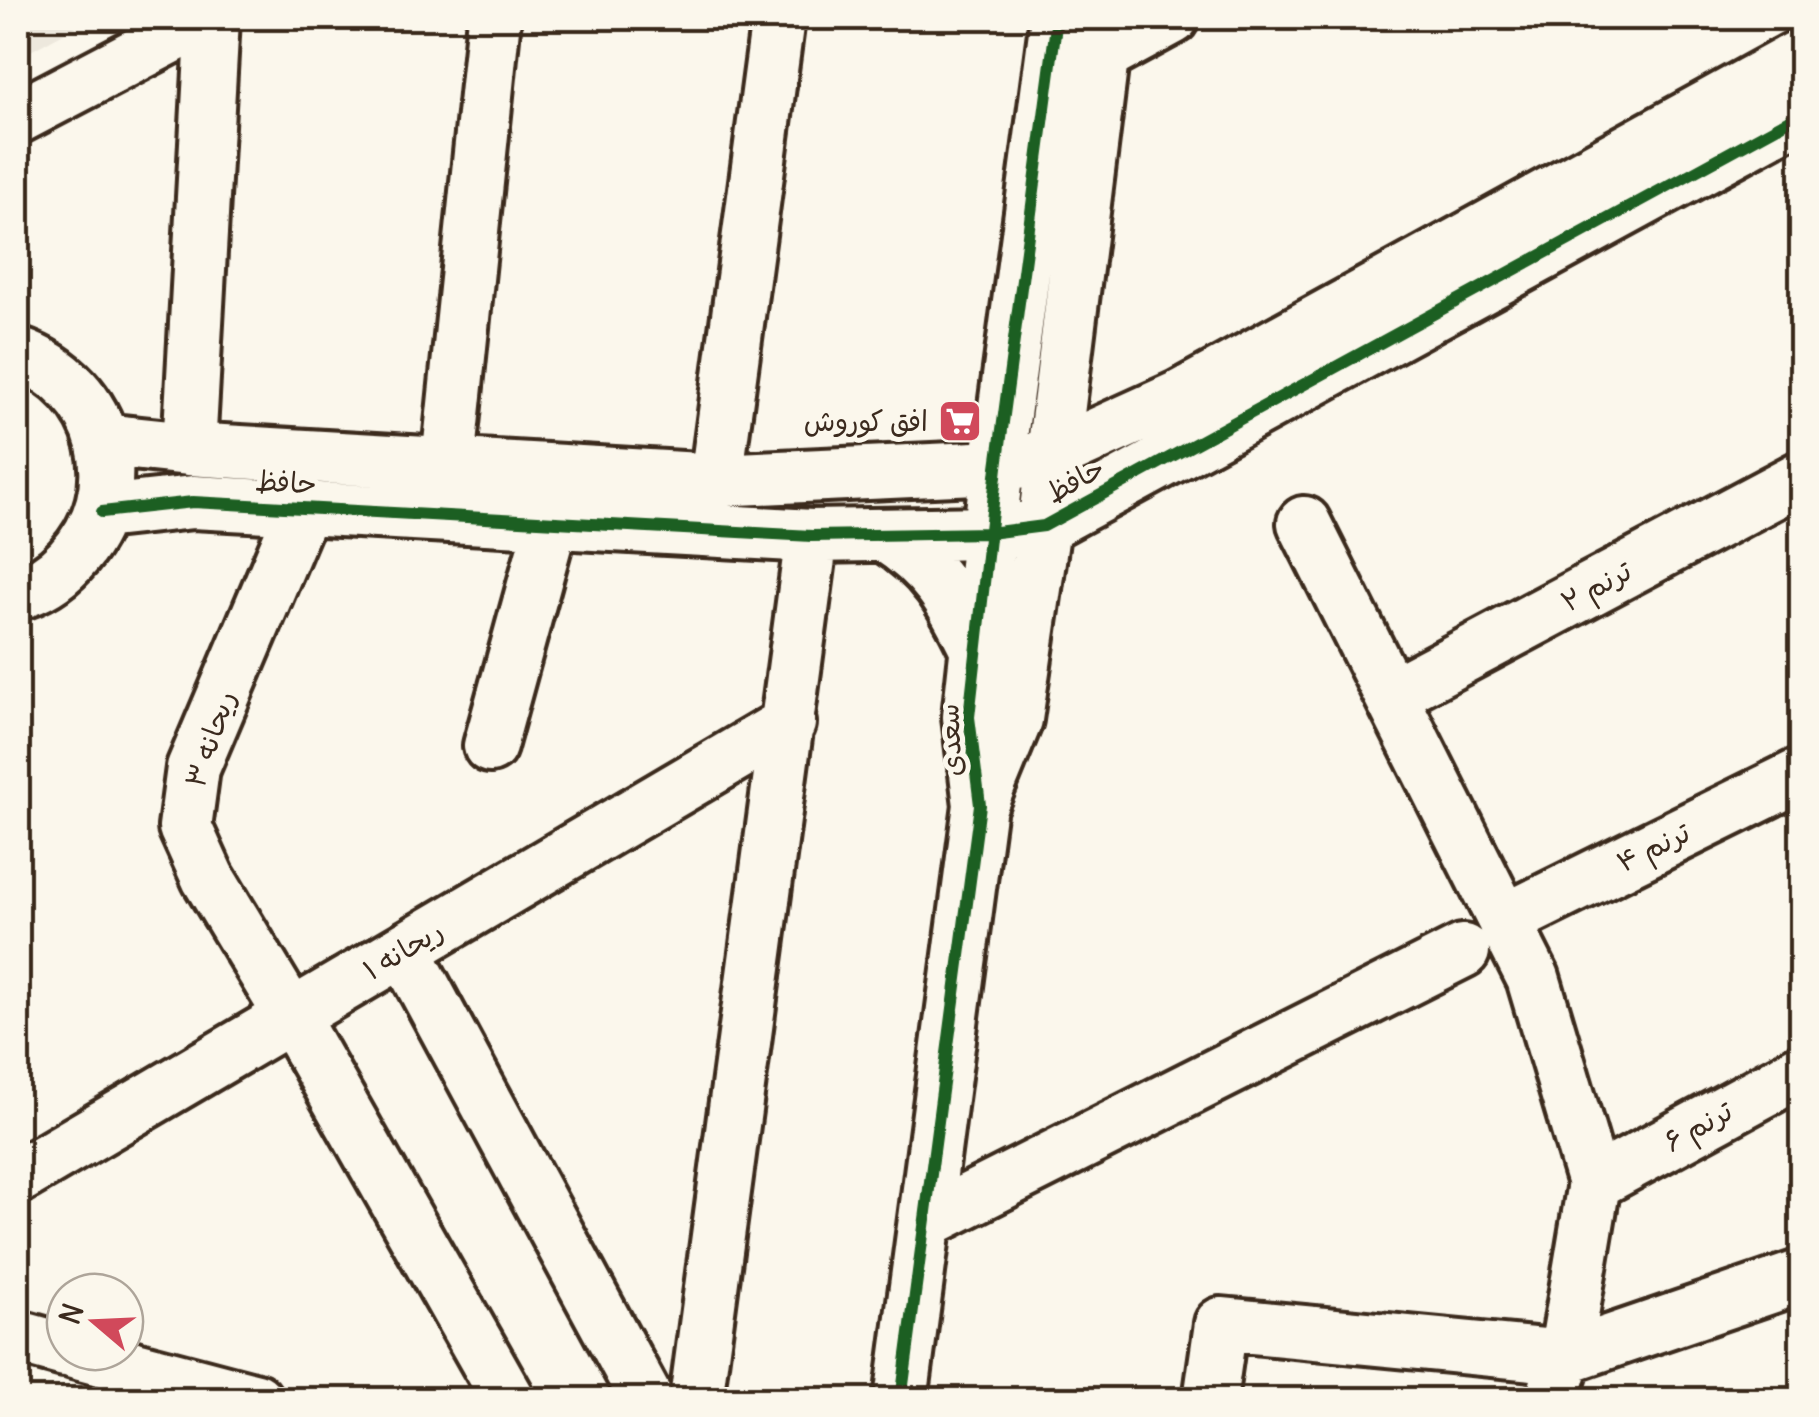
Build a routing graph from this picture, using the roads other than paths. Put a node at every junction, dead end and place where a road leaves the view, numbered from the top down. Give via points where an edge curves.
1 (210, 18) edge
2 (494, 18) edge
3 (778, 18) edge
4 (1057, 18) edge
5 (1172, 18) edge
6 (1104, 37) edge
7 (1802, 55) edge
8 (1802, 112) edge
9 (18, 117) edge
10 (1069, 315) junction
11 (18, 354) edge
12 (1180, 398) junction
13 (103, 440) junction
14 (189, 449) junction
15 (1050, 456) junction
16 (448, 463) junction
17 (997, 467) junction
18 (1802, 476) edge
19 (716, 480) junction
20 (302, 508) junction
21 (102, 512) junction
22 (551, 523) junction
23 (1304, 523) dead end
24 (1044, 526) junction
25 (990, 533) junction
26 (885, 535) junction
27 (812, 536) junction
28 (21, 597) edge
29 (977, 650) junction
30 (1390, 695) junction
31 (789, 722) junction
32 (490, 746) dead end
33 (1802, 774) edge
34 (980, 805) junction
35 (1484, 936) junction
36 (404, 950) junction
37 (291, 1016) junction
38 (1802, 1070) edge
39 (18, 1177) edge
40 (1594, 1183) junction
41 (925, 1222) junction
42 (1802, 1276) edge
43 (18, 1338) edge
44 (45, 1345) edge
45 (145, 1371) edge
46 (1559, 1378) edge
47 (256, 1400) edge
48 (509, 1400) edge
49 (647, 1400) edge
50 (696, 1400) edge
51 (901, 1400) edge
52 (1210, 1400) edge

1 - 9 street
1 - 14 street
2 - 16 street
3 - 19 street
4 - 17 street, سعدی
5 - 6 street
6 - 10 street, سعدی
7 - 12 street, حافظ
8 - 24 street, حافظ
10 - 12 street via 1073,354 1100,387 1138,402
10 - 15 street, سعدی
11 - 13 street via 57,373 86,403
12 - 15 street, حافظ
13 - 14 street, حافظ
13 - 21 street
14 - 16 street, حافظ
15 - 17 street, حافظ
15 - 24 street, سعدی
16 - 19 street, حافظ
17 - 19 street, حافظ
17 - 25 street, سعدی
18 - 30 street, ترنم ۲
20 - 21 street, حافظ via 192,502
20 - 22 street, حافظ
20 - 37 street, ریحانه ۳ via 194,768 185,827
21 - 28 street via 86,545
22 - 27 street, حافظ
22 - 32 street
23 - 30 street
24 - 25 street, حافظ
24 - 34 street, سعدی via 1016,719
25 - 26 street, حافظ
25 - 29 street, سعدی
26 - 27 street, حافظ
26 - 29 street via 952,596
27 - 31 street
29 - 34 street, سعدی via 969,716
30 - 35 street
31 - 36 street, ریحانه ۱
31 - 50 street
33 - 35 street, ترنم ۴
34 - 41 street, سعدی
35 - 40 street via 1533,978
35 - 41 street, ترنم ۴
36 - 37 street, ریحانه ۱
36 - 49 street
37 - 39 street, ریحانه ۱
37 - 48 street, ریحانه ۳
38 - 40 street, ترنم ۶
40 - 46 street
41 - 51 street, سعدی
42 - 46 street
43 - 44 street
45 - 47 street
46 - 52 street via 1221,1324

